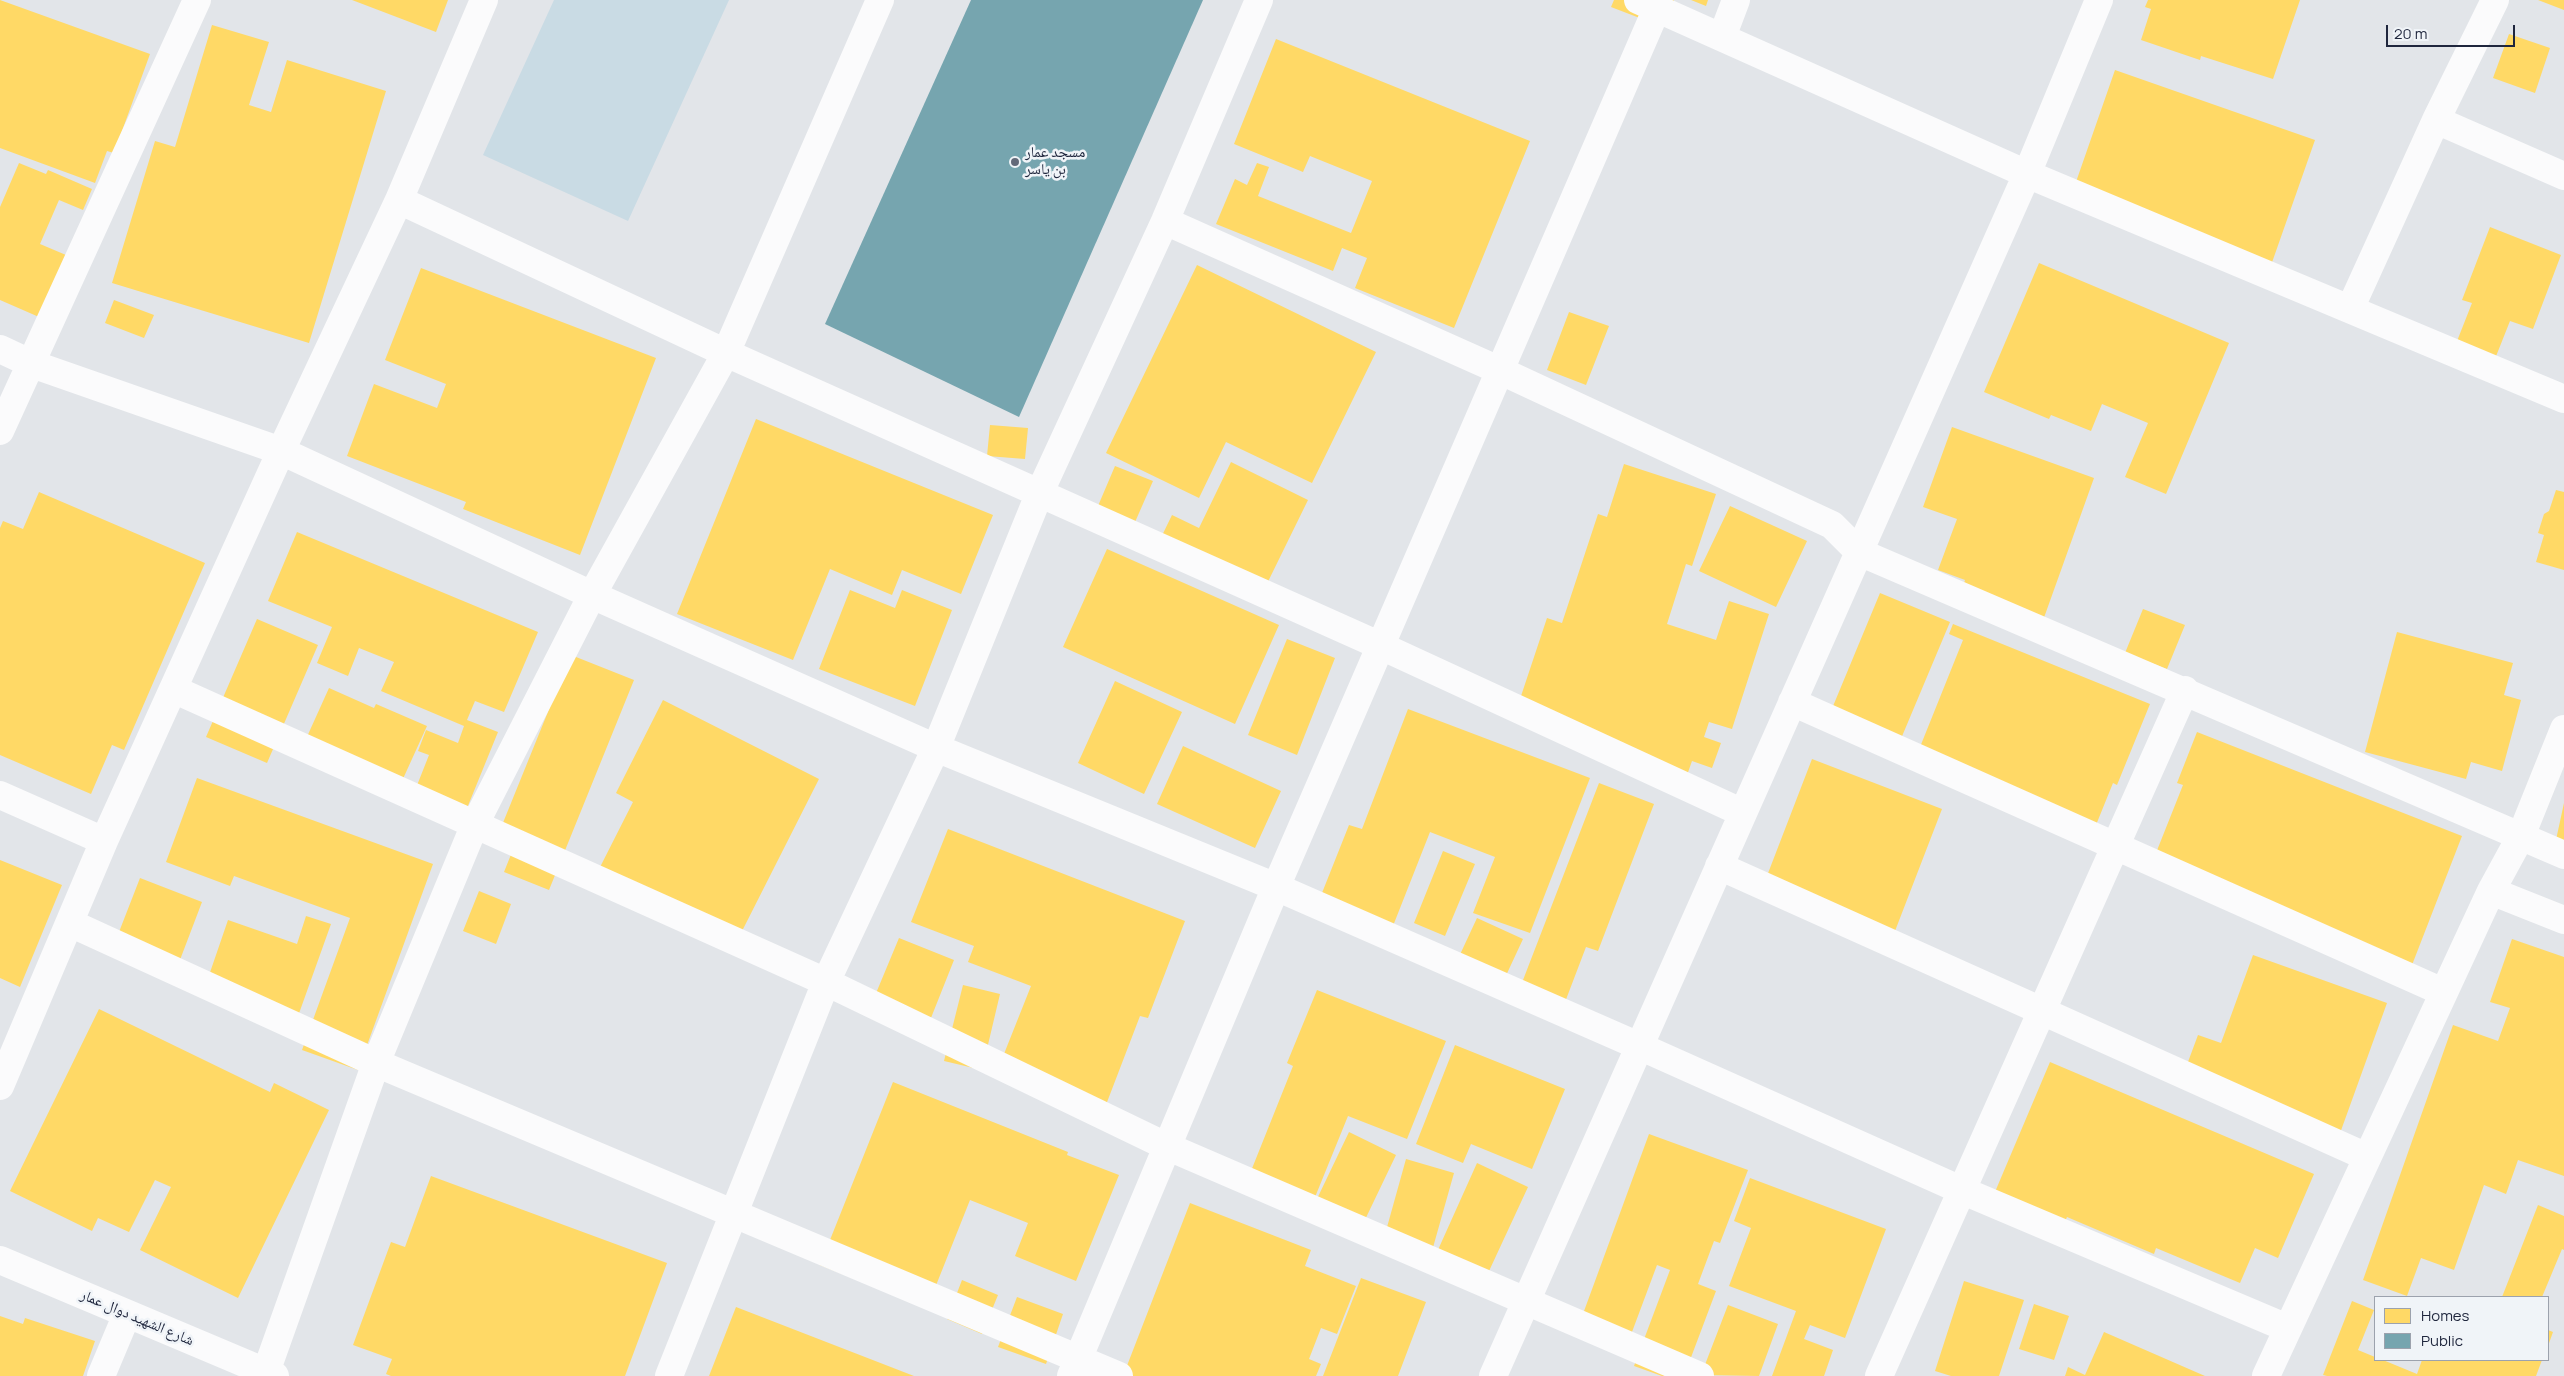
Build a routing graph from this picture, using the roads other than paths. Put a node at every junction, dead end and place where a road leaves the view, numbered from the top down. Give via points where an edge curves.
1 (197, 0) edge
2 (484, 0) edge
3 (880, 0) edge
4 (1259, 0) edge
5 (1736, 0) edge
6 (2099, 0) edge
7 (2495, 0) edge
8 (1648, 4) edge
9 (1722, 37) junction
10 (2436, 120) junction
11 (2027, 174) junction
12 (2564, 176) edge
13 (399, 200) junction
14 (1165, 221) junction
15 (2350, 309) junction
16 (0, 349) edge
17 (726, 353) junction
18 (32, 364) junction
19 (1500, 371) junction
20 (2564, 399) edge
21 (0, 431) edge
22 (281, 451) junction
23 (1040, 492) junction
24 (1860, 552) junction
25 (592, 595) junction
26 (1382, 646) junction
27 (173, 690) junction
28 (2185, 690) junction
29 (1792, 702) junction
30 (2564, 729) edge
31 (936, 748) junction
32 (0, 795) edge
33 (1742, 813) junction
34 (475, 824) junction
35 (2521, 836) junction
36 (104, 842) junction
37 (2115, 846) junction
38 (2564, 855) edge
39 (1719, 866) junction
40 (1276, 887) junction
41 (2491, 891) junction
42 (2564, 920) edge
43 (70, 923) junction
44 (826, 982) junction
45 (2444, 992) junction
46 (2042, 1009) junction
47 (1639, 1046) junction
48 (376, 1063) junction
49 (0, 1086) edge
50 (1166, 1146) junction
51 (2367, 1157) junction
52 (1961, 1190) junction
53 (735, 1215) junction
54 (0, 1260) edge
55 (1526, 1301) junction
56 (127, 1314) junction
57 (2287, 1328) junction
58 (1075, 1367) edge
59 (270, 1374) edge
60 (101, 1376) edge
61 (669, 1376) edge
62 (1119, 1376) edge
63 (1493, 1376) edge
64 (1700, 1376) edge
65 (1879, 1376) edge
66 (2266, 1376) edge

1 - 18 street
2 - 13 street
3 - 17 street
4 - 14 street
5 - 9 street
6 - 11 street
7 - 10 street
8 - 9 street
8 - 19 street
9 - 11 street
10 - 12 street
10 - 15 street
11 - 15 street
11 - 24 street
13 - 17 street
13 - 22 street
14 - 19 street
14 - 23 street
15 - 20 street
16 - 18 street
17 - 23 street
17 - 25 street
18 - 21 street
18 - 22 street
19 - 24 street via 1832,525
19 - 26 street
22 - 25 street
22 - 27 street
23 - 26 street
23 - 31 street
24 - 28 street
24 - 29 street
25 - 31 street
25 - 34 street
26 - 33 street
26 - 40 street
27 - 34 street
27 - 36 street
28 - 35 street
28 - 37 street
29 - 33 street
29 - 37 street
30 - 35 street
31 - 40 street
31 - 44 street
32 - 36 street
33 - 39 street
34 - 44 street
34 - 48 street
35 - 38 street
35 - 41 street
36 - 43 street
37 - 45 street
37 - 46 street
39 - 46 street
39 - 47 street
40 - 47 street
40 - 50 street
41 - 42 street
41 - 45 street
43 - 48 street
43 - 49 street
44 - 50 street
44 - 53 street
45 - 51 street
46 - 51 street
46 - 52 street
47 - 52 street
47 - 55 street
48 - 53 street
48 - 59 street
50 - 55 street
50 - 58 street
51 - 57 street
52 - 57 street
52 - 65 street
53 - 58 street
53 - 61 street
54 - 56 street, شارع الشهيد دوال عمار
55 - 63 street
55 - 64 street
56 - 59 street, شارع الشهيد دوال عمار
56 - 60 street
57 - 66 street
58 - 62 street

